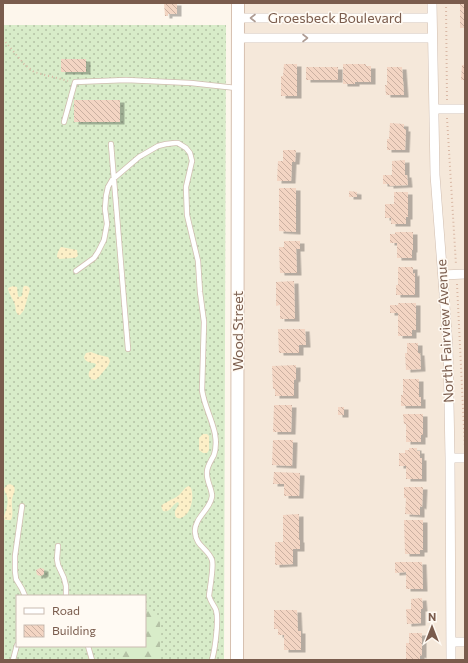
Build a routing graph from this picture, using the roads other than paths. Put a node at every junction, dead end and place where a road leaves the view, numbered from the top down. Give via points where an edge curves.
1 (238, 3) edge
2 (432, 3) edge
3 (238, 18) junction
4 (432, 18) junction
5 (238, 38) junction
6 (432, 38) junction
7 (238, 88) junction
8 (434, 109) junction
9 (465, 109) edge
10 (64, 122) dead end
11 (111, 144) dead end
12 (114, 178) junction
13 (76, 270) dead end
14 (465, 274) edge
15 (443, 275) junction
16 (128, 349) dead end
17 (450, 458) junction
18 (465, 458) edge
19 (22, 506) dead end
20 (58, 546) dead end
21 (25, 595) edge
22 (66, 595) edge
23 (451, 642) junction
24 (465, 642) edge
25 (16, 647) edge
26 (88, 647) edge
27 (13, 660) edge
28 (92, 660) edge
29 (212, 660) edge
30 (237, 660) edge
31 (451, 660) edge

1 - 3 street, Wood Street
2 - 4 street, North Fairview Avenue
4 -> 3 street, Groesbeck Boulevard
3 - 5 street, Wood Street
4 - 6 street, North Fairview Avenue
5 -> 6 street, Groesbeck Boulevard
5 - 7 street, Wood Street
6 - 8 street, North Fairview Avenue
7 - 10 lane via 126,80 75,82
7 - 30 street, Wood Street
8 - 9 street
8 - 15 street, North Fairview Avenue via 435,175
11 - 12 lane
12 - 13 lane via 109,184 106,196 107,224 104,240 94,258
12 - 16 lane
12 - 29 lane via 139,157 162,144 178,143 186,148 191,156 186,187 187,215 198,261 204,322 202,394 216,440 207,473 212,497 194,531 198,542 213,561 209,596 216,610 217,628
14 - 15 street
15 - 17 street, North Fairview Avenue via 448,346
17 - 18 street
17 - 23 street, North Fairview Avenue
19 - 21 lane via 15,571
20 - 22 lane via 57,559 66,586
23 - 24 street
23 - 31 street, North Fairview Avenue
25 - 27 lane
26 - 28 lane

